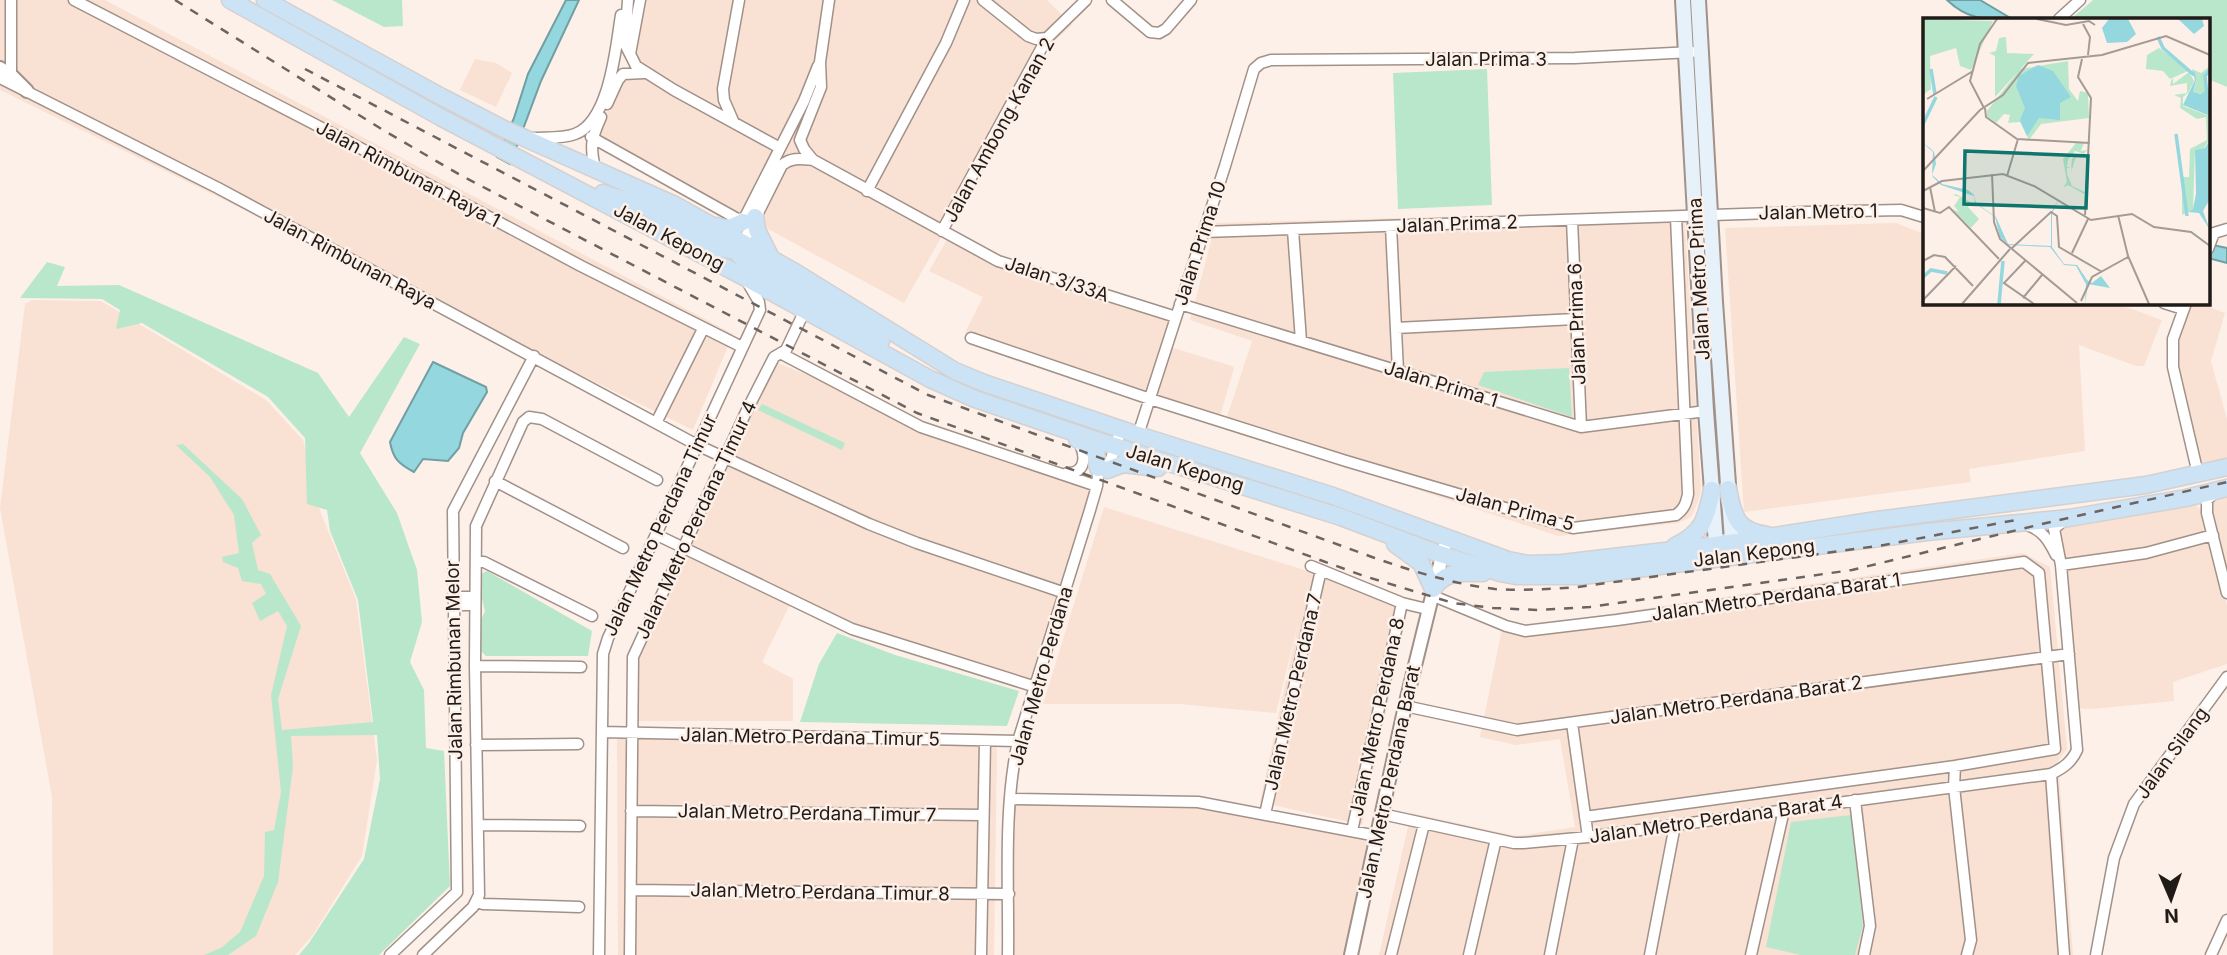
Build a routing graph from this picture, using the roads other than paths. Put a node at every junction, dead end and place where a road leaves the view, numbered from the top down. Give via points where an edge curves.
1 (11, 0) edge
2 (74, 0) edge
3 (230, 0) edge
4 (265, 0) edge
5 (626, 0) edge
6 (640, 0) edge
7 (740, 0) edge
8 (830, 0) edge
9 (983, 0) edge
10 (1086, 0) edge
11 (1112, 0) edge
12 (1191, 0) edge
13 (1684, 0) edge
14 (1698, 0) edge
15 (2080, 0) edge
16 (966, 1) edge
17 (281, 4) edge
18 (2060, 18) edge
19 (1046, 38) junction
20 (1694, 52) junction
21 (630, 55) junction
22 (1271, 60) joint
23 (820, 62) junction
24 (645, 73) junction
25 (2, 75) edge
26 (723, 89) junction
27 (27, 90) joint
28 (704, 106) junction
29 (735, 123) junction
30 (592, 137) junction
31 (523, 138) junction
32 (780, 148) junction
33 (813, 160) junction
34 (539, 168) junction
35 (595, 169) junction
36 (867, 191) junction
37 (1711, 215) junction
38 (1695, 216) junction
39 (1676, 217) junction
40 (1923, 217) edge
41 (749, 220) junction
42 (1572, 220) junction
43 (2227, 220) edge
44 (708, 224) junction
45 (1391, 226) junction
46 (1293, 230) junction
47 (942, 231) junction
48 (1203, 232) junction
49 (2216, 232) edge
50 (737, 243) junction
51 (772, 260) junction
52 (744, 277) junction
53 (1180, 304) junction
54 (2184, 306) edge
55 (799, 307) junction
56 (1176, 317) junction
57 (756, 318) junction
58 (1577, 319) junction
59 (1395, 327) junction
60 (703, 328) junction
61 (971, 338) dead end
62 (1301, 341) junction
63 (742, 347) junction
64 (782, 354) junction
65 (534, 356) junction
66 (1398, 371) junction
67 (930, 379) junction
68 (1150, 399) junction
69 (1706, 411) junction
70 (1684, 414) junction
71 (656, 423) junction
72 (1050, 424) junction
73 (1581, 427) junction
74 (1116, 428) junction
75 (1138, 435) junction
76 (1077, 439) junction
77 (697, 445) junction
78 (1111, 445) junction
79 (725, 458) junction
80 (2227, 467) edge
81 (1102, 469) junction
82 (1060, 472) junction
83 (2198, 474) junction
84 (657, 480) dead end
85 (495, 481) junction
86 (1097, 486) junction
87 (1253, 489) junction
88 (2223, 489) edge
89 (1720, 490) junction
90 (2186, 498) junction
91 (2207, 513) junction
92 (2069, 518) junction
93 (2022, 524) junction
94 (1370, 528) junction
95 (657, 535) junction
96 (2213, 535) junction
97 (1776, 536) junction
98 (1447, 538) junction
99 (623, 548) dead end
100 (684, 548) junction
101 (1667, 550) junction
102 (1725, 550) junction
103 (1441, 554) junction
104 (476, 562) junction
105 (2061, 565) junction
106 (1500, 573) junction
107 (1432, 592) junction
108 (1065, 593) junction
109 (2227, 593) edge
110 (454, 601) junction
111 (475, 601) junction
112 (1402, 603) junction
113 (1427, 609) junction
114 (592, 616) dead end
115 (454, 620) junction
116 (475, 620) junction
117 (2069, 654) junction
118 (2047, 657) junction
119 (475, 666) junction
120 (581, 667) dead end
121 (2227, 677) edge
122 (1036, 687) junction
123 (1405, 706) junction
124 (1572, 723) junction
125 (602, 732) junction
126 (632, 733) junction
127 (985, 741) junction
128 (1018, 741) junction
129 (578, 744) dead end
130 (477, 746) junction
131 (1955, 766) junction
132 (2051, 774) junction
133 (1954, 787) junction
134 (1751, 794) junction
135 (1010, 799) junction
136 (1855, 800) junction
137 (1784, 810) junction
138 (631, 811) junction
139 (1265, 814) junction
140 (1382, 814) junction
141 (1754, 814) junction
142 (983, 815) junction
143 (1585, 817) junction
144 (1424, 824) junction
145 (478, 825) junction
146 (1675, 825) junction
147 (580, 826) dead end
148 (1352, 831) junction
149 (1377, 836) junction
150 (1588, 836) junction
151 (1573, 838) junction
152 (1496, 839) junction
153 (631, 890) junction
154 (982, 894) junction
155 (1009, 894) junction
156 (476, 902) junction
157 (579, 907) dead end
158 (2227, 920) edge
159 (390, 955) edge
160 (423, 955) edge
161 (599, 955) edge
162 (630, 955) edge
163 (981, 955) edge
164 (1008, 955) edge
165 (1351, 955) edge
166 (1391, 955) edge
167 (1469, 955) edge
168 (1549, 955) edge
169 (1650, 955) edge
170 (1751, 955) edge
171 (1864, 955) edge
172 (1967, 955) edge
173 (2064, 955) edge
174 (2096, 955) edge
175 (2211, 955) edge

1 - 25 street
2 - 60 street, Jalan Rimbunan Raya 1
3 - 34 main road, Jalan Kepong
4 - 17 main road, Jalan Kepong
5 - 21 street via 625,44
5 - 31 street via 603,100 591,122 576,134
6 - 21 street
7 - 26 street
8 - 23 street
9 - 19 street via 1028,36
10 - 19 street, Jalan Ambong Kanan 2
11 - 12 street via 1150,32 1159,33
13 - 20 main road, Jalan Metro Prima
14 - 20 main road, Jalan Metro Prima
15 - 18 street
16 - 36 street
17 - 31 main road, Jalan Kepong
19 - 47 street, Jalan Ambong Kanan 2
20 - 22 street, Jalan Prima 3 via 1575,58
20 - 37 main road, Jalan Metro Prima
20 - 38 main road, Jalan Metro Prima
21 - 24 street
22 - 48 street, Jalan Prima 10 via 1254,69
23 - 32 street
23 - 33 street via 821,87 800,140
24 - 28 street
24 - 30 street via 628,73 618,80
25 - 27 street
26 - 28 street
26 - 29 street via 727,111
27 - 65 street, Jalan Rimbunan Raya
28 - 29 street
29 - 32 street
30 - 35 street
30 - 41 street
31 - 35 main road, Jalan Kepong
32 - 41 street
33 - 36 street, Jalan 3/33A
33 - 41 street via 788,160 782,165
34 - 50 main road via 646,207 720,247 729,250
34 - 52 main road, Jalan Kepong
35 - 44 main road, Jalan Kepong
36 - 47 street, Jalan 3/33A
37 - 38 street, Jalan Prima 2
37 - 40 street, Jalan Metro 1 via 1900,210
37 - 89 main road, Jalan Metro Prima
38 - 39 street, Jalan Prima 2
38 - 69 main road, Jalan Metro Prima
39 - 42 street, Jalan Prima 2
39 - 70 street, Jalan Prima 5
41 - 44 main road via 727,229
41 - 50 street
41 - 51 main road
42 - 45 street, Jalan Prima 2
42 - 58 street, Jalan Prima 6
43 - 49 street
44 - 50 main road, Jalan Kepong
45 - 46 street, Jalan Prima 2
45 - 59 street
46 - 48 street, Jalan Prima 2
46 - 62 street
47 - 56 street, Jalan 3/33A via 998,261
48 - 53 street, Jalan Prima 10
50 - 51 main road, Jalan Kepong
50 - 67 main road via 742,258 844,315
51 - 74 main road, Jalan Kepong via 955,370
52 - 55 main road, Jalan Kepong
52 - 57 street via 760,302
53 - 56 street, Jalan Prima 10
53 - 62 street, Jalan Prima 1
54 - 83 street via 2173,339 2173,367
55 - 57 street via 771,302
55 - 64 street, Jalan Metro Perdana Timur 4
55 - 67 main road, Jalan Kepong
56 - 68 street, Jalan Prima 10
57 - 63 street, Jalan Metro Perdana Timur
58 - 59 street
58 - 73 street, Jalan Prima 6
59 - 66 street
60 - 63 street, Jalan Rimbunan Raya 1
60 - 71 street
61 - 68 street
62 - 66 street, Jalan Prima 1
63 - 77 street, Jalan Metro Perdana Timur
64 - 79 street, Jalan Metro Perdana Timur 4 via 774,357
64 - 82 street via 921,427
65 - 71 street, Jalan Rimbunan Raya
65 - 110 street, Jalan Rimbunan Melor via 453,511
66 - 73 street, Jalan Prima 1
67 - 72 main road, Jalan Kepong
68 - 70 street, Jalan Prima 5 via 1573,528 1682,511 1688,495
68 - 75 street, Jalan Prima 10
69 - 70 street, Jalan Prima 1
69 - 89 main road, Jalan Metro Prima
70 - 73 street, Jalan Prima 1
71 - 77 street, Jalan Rimbunan Raya
72 - 76 main road
72 - 78 main road, Jalan Kepong
74 - 75 main road, Jalan Kepong
74 - 78 street, Jalan Metro Perdana
75 - 98 main road, Jalan Kepong via 1330,495
76 - 81 main road via 1096,452
76 - 82 street via 1084,455 1081,468 1074,473
77 - 79 street, Jalan Rimbunan Raya
77 - 95 street, Jalan Metro Perdana Timur
78 - 81 street, Jalan Metro Perdana
78 - 87 main road, Jalan Kepong
79 - 100 street, Jalan Metro Perdana Timur 4
79 - 108 street, Jalan Rimbunan Raya via 869,524
80 - 83 main road, Jalan Kepong
81 - 86 street, Jalan Metro Perdana
81 - 87 main road via 1134,464
82 - 86 street
83 - 97 main road, Jalan Kepong
84 - 85 street via 542,419 528,417
85 - 99 street
85 - 104 street via 476,526
86 - 108 street, Jalan Metro Perdana
87 - 94 main road, Jalan Kepong
88 - 90 main road, Jalan Kepong
88 - 91 street via 2207,500
89 - 97 main road via 1744,528
89 - 101 main road via 1693,536
89 - 102 main road, Jalan Metro Prima
90 - 91 street via 2199,502
90 - 92 main road, Jalan Kepong
91 - 96 street
92 - 93 main road, Jalan Kepong
92 - 105 street via 2054,529
93 - 102 main road, Jalan Kepong
93 - 105 street via 2044,536
94 - 103 main road, Jalan Kepong
94 - 107 main road via 1421,563
95 - 100 street
95 - 125 street, Jalan Metro Perdana Timur via 605,646
96 - 105 street via 2146,553
96 - 109 street
97 - 102 main road, Jalan Kepong
98 - 101 main road, Jalan Kepong via 1528,564
98 - 103 street, Jalan Metro Perdana Barat
100 - 122 street via 852,629
100 - 126 street, Jalan Metro Perdana Timur 4 via 634,651
101 - 102 main road, Jalan Kepong
102 - 106 main road, Jalan Kepong via 1582,576
103 - 106 main road, Jalan Kepong
103 - 107 street, Jalan Metro Perdana Barat
104 - 111 street
104 - 114 street
105 - 117 street
106 - 107 main road via 1454,573 1439,580
107 - 113 street, Jalan Metro Perdana Barat
107 - 118 street, Jalan Metro Perdana Barat 1 via 1525,631 2024,562 2039,573
108 - 122 street, Jalan Metro Perdana
110 - 111 street
110 - 115 street, Jalan Rimbunan Melor
111 - 116 street
112 - 113 street
112 - 139 street, Jalan Metro Perdana 7 via 1316,568
112 - 148 street, Jalan Metro Perdana 8
113 - 123 street, Jalan Metro Perdana Barat
115 - 116 street
115 - 159 street, Jalan Rimbunan Melor via 457,892
116 - 119 street
117 - 118 street, Jalan Metro Perdana Barat 2
117 - 132 street via 2077,750 2066,766
118 - 124 street, Jalan Metro Perdana Barat 2
118 - 131 street, Jalan Metro Perdana Barat 1 via 2055,749
119 - 120 street
119 - 130 street
121 - 174 street, Jalan Silang via 2134,804 2114,858
122 - 128 street, Jalan Metro Perdana
123 - 124 street, Jalan Metro Perdana Barat 2 via 1517,730
123 - 140 street, Jalan Metro Perdana Barat
124 - 143 street
125 - 126 street, Jalan Metro Perdana Timur 5
125 - 161 street, Jalan Metro Perdana Timur
126 - 127 street, Jalan Metro Perdana Timur 5
126 - 138 street, Jalan Metro Perdana Timur 4
127 - 128 street, Jalan Metro Perdana Timur 5
127 - 142 street
128 - 135 street, Jalan Metro Perdana
129 - 130 street
130 - 145 street
131 - 133 street
131 - 134 street
132 - 133 street, Jalan Metro Perdana Barat 4
132 - 173 street
133 - 136 street, Jalan Metro Perdana Barat 4
133 - 172 street via 1971,940
134 - 141 street
134 - 143 street
135 - 139 street via 1198,802
135 - 155 street, Jalan Metro Perdana
136 - 137 street, Jalan Metro Perdana Barat 4
136 - 171 street via 1870,926
137 - 141 street, Jalan Metro Perdana Barat 4
137 - 170 street
138 - 142 street, Jalan Metro Perdana Timur 7
138 - 153 street, Jalan Metro Perdana Timur 4
139 - 148 street
140 - 144 street, Jalan Metro Perdana Barat 4
140 - 149 street, Jalan Metro Perdana Barat
141 - 146 street, Jalan Metro Perdana Barat 4
142 - 154 street
143 - 150 street
144 - 152 street, Jalan Metro Perdana Barat 4
144 - 166 street
145 - 147 street
145 - 156 street
146 - 150 street, Jalan Metro Perdana Barat 4
146 - 169 street
148 - 149 street
149 - 165 street, Jalan Metro Perdana Barat
150 - 151 street, Jalan Metro Perdana Barat 4
151 - 152 street, Jalan Metro Perdana Barat 4 via 1523,843
151 - 168 street
152 - 167 street
153 - 154 street, Jalan Metro Perdana Timur 8
153 - 162 street, Jalan Metro Perdana Timur 4
154 - 155 street, Jalan Metro Perdana Timur 8
154 - 163 street
155 - 164 street, Jalan Metro Perdana
156 - 157 street
156 - 160 street
158 - 175 street

